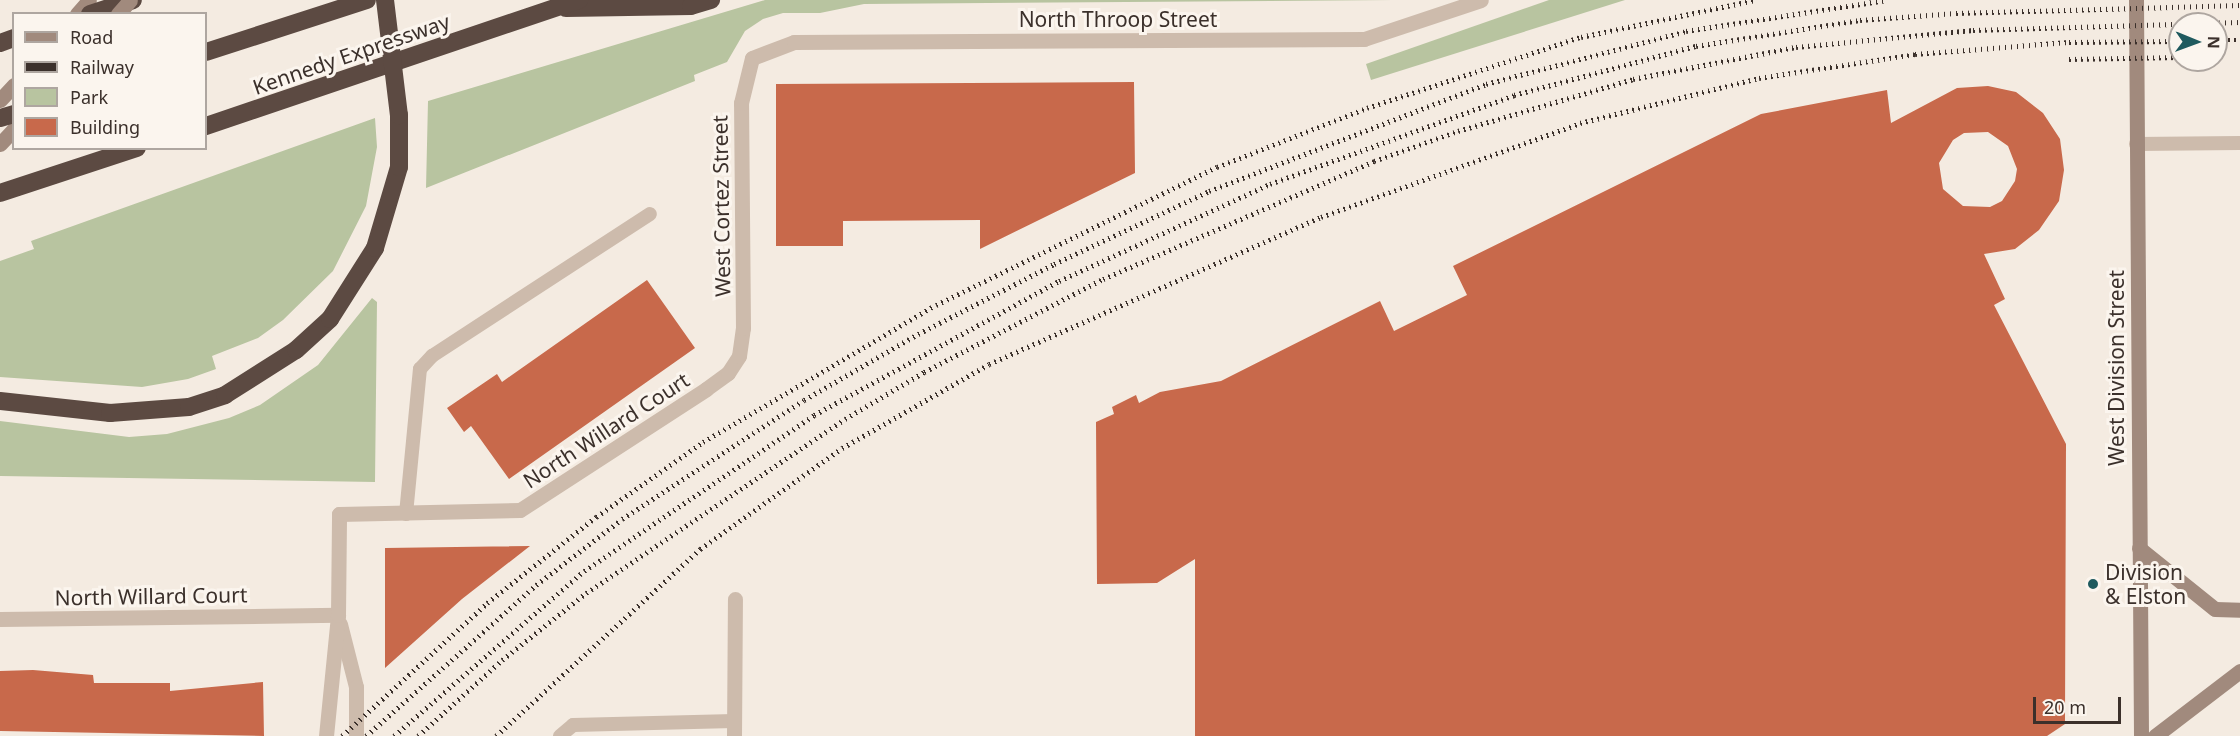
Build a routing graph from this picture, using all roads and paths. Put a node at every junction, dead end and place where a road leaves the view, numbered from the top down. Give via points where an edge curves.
1 (89, 0) edge
2 (131, 0) edge
3 (367, 0) edge
4 (385, 0) edge
5 (579, 0) edge
6 (711, 0) edge
7 (1481, 0) edge
8 (2136, 0) edge
9 (553, 9) junction
10 (79, 12) edge
11 (96, 12) edge
12 (120, 12) edge
13 (207, 52) edge
14 (752, 58) joint
15 (12, 86) edge
16 (0, 100) edge
17 (207, 126) edge
18 (12, 131) edge
19 (2240, 143) edge
20 (0, 144) edge
21 (2136, 144) junction
22 (131, 150) edge
23 (0, 193) edge
24 (650, 214) dead end
25 (739, 356) joint
26 (0, 401) edge
27 (406, 514) junction
28 (2139, 548) junction
29 (735, 599) dead end
30 (2240, 610) edge
31 (338, 615) junction
32 (0, 619) edge
33 (2240, 671) edge
34 (734, 729) edge
35 (326, 736) edge
36 (356, 736) edge
37 (561, 736) edge
38 (2141, 736) edge
39 (2156, 736) edge

1 - 10 main road
2 - 11 highway
2 - 12 main road, bridge
3 - 13 highway
4 - 26 highway, bridge via 399,115 399,167 375,248 330,319 296,350 225,394 189,407 110,413
5 - 9 highway, Kennedy Expressway
6 - 9 highway via 691,6
7 - 14 street, North Throop Street via 1364,39 794,42
8 - 21 main road, West Division Street
9 - 17 highway, Kennedy Expressway
14 - 25 street, West Cortez Street via 741,103 743,328
15 - 16 main road
18 - 20 main road
19 - 21 lane
21 - 28 main road, West Division Street
22 - 23 highway
24 - 27 lane via 432,356 420,369
25 - 27 street, North Willard Court via 728,373 533,504 507,512
27 - 31 street, North Willard Court via 339,514
28 - 30 main road via 2215,609
28 - 38 main road, West Division Street
29 - 34 street
31 - 32 street, North Willard Court
31 - 35 street
31 - 36 street via 356,687
33 - 39 main road
34 - 37 lane via 573,724

